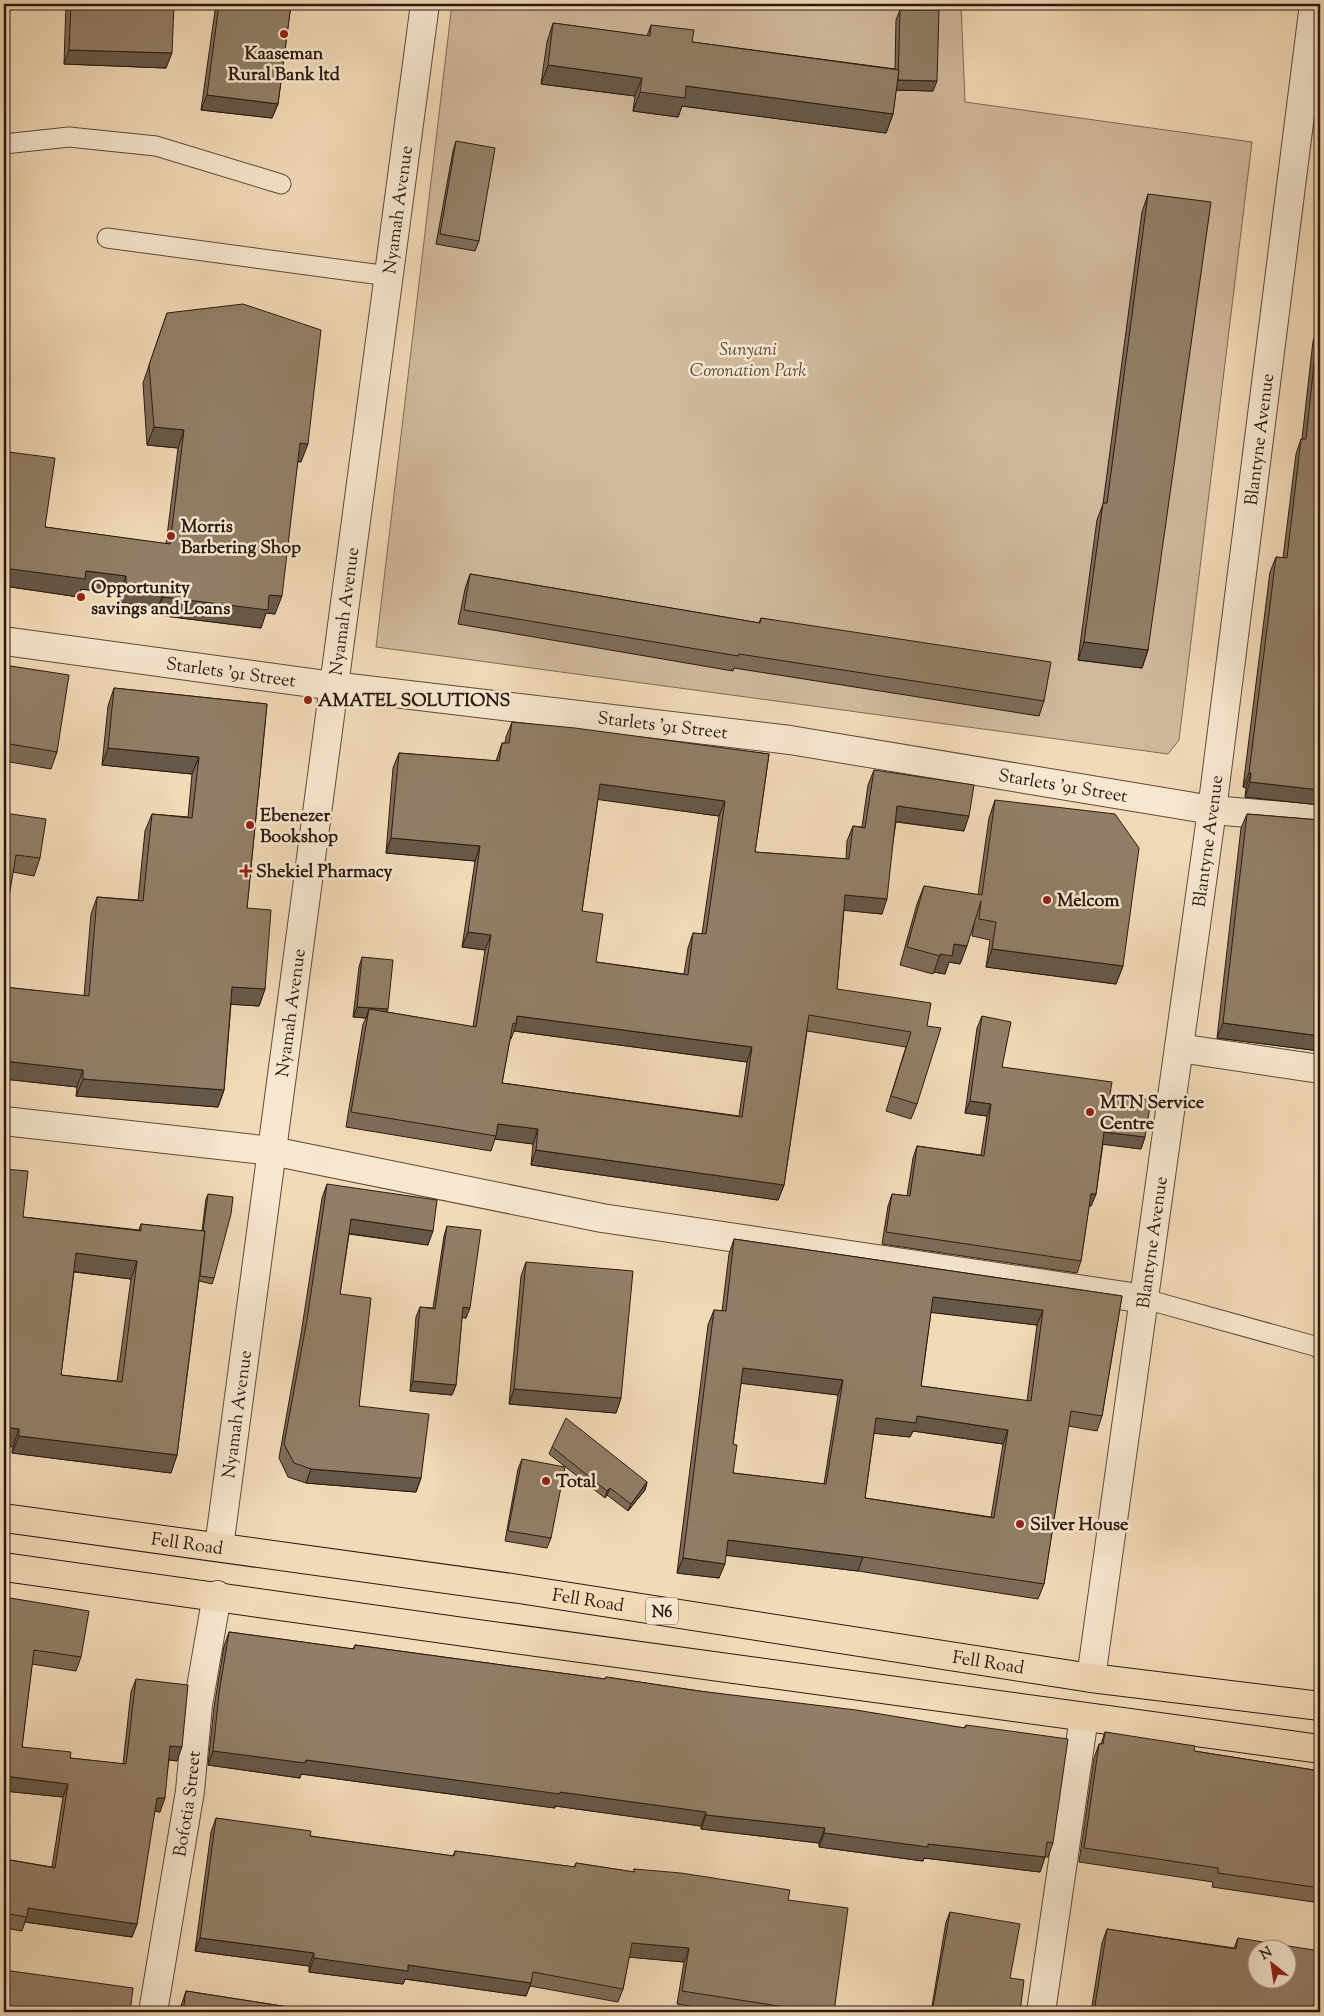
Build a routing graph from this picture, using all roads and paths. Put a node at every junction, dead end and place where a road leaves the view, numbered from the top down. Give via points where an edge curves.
1 (425, 4) edge
2 (1314, 4) edge
3 (1313, 55) edge
4 (4, 144) edge
5 (281, 184) dead end
6 (107, 238) dead end
7 (389, 276) junction
8 (4, 640) edge
9 (334, 686) junction
10 (1212, 810) junction
11 (1320, 819) edge
12 (1179, 1048) junction
13 (1320, 1069) edge
14 (4, 1121) edge
15 (272, 1151) junction
16 (1145, 1299) junction
17 (1320, 1350) edge
18 (4, 1518) edge
19 (219, 1547) junction
20 (4, 1567) edge
21 (217, 1595) junction
22 (1091, 1678) junction
23 (1320, 1706) edge
24 (1084, 1717) junction
25 (1320, 1748) edge
26 (153, 2012) edge
27 (1041, 2012) edge

1 - 7 street, Nyamah Avenue
2 - 3 street, Blantyne Avenue
3 - 10 street, Blantyne Avenue
4 - 5 lane via 69,137 156,146
6 - 7 lane
7 - 9 street, Nyamah Avenue
8 - 9 street, Starlets '91 Street
9 - 10 street, Starlets '91 Street via 790,740
9 - 15 street, Nyamah Avenue
10 - 11 street, Starlets '91 Street
10 - 12 street, Blantyne Avenue
12 - 13 street
12 - 16 street, Blantyne Avenue
14 - 15 street
15 - 16 street via 602,1218
15 - 19 street, Nyamah Avenue
16 - 17 lane
16 - 22 street, Blantyne Avenue
18 - 19 main road, Fell Road / N6
19 - 22 main road, Fell Road / N6 via 519,1588
20 - 21 main road
21 - 24 main road
21 - 26 street, Bofotia Street via 198,1705 190,1791
22 - 23 main road, Fell Road / N6
24 - 25 main road
24 - 27 street

